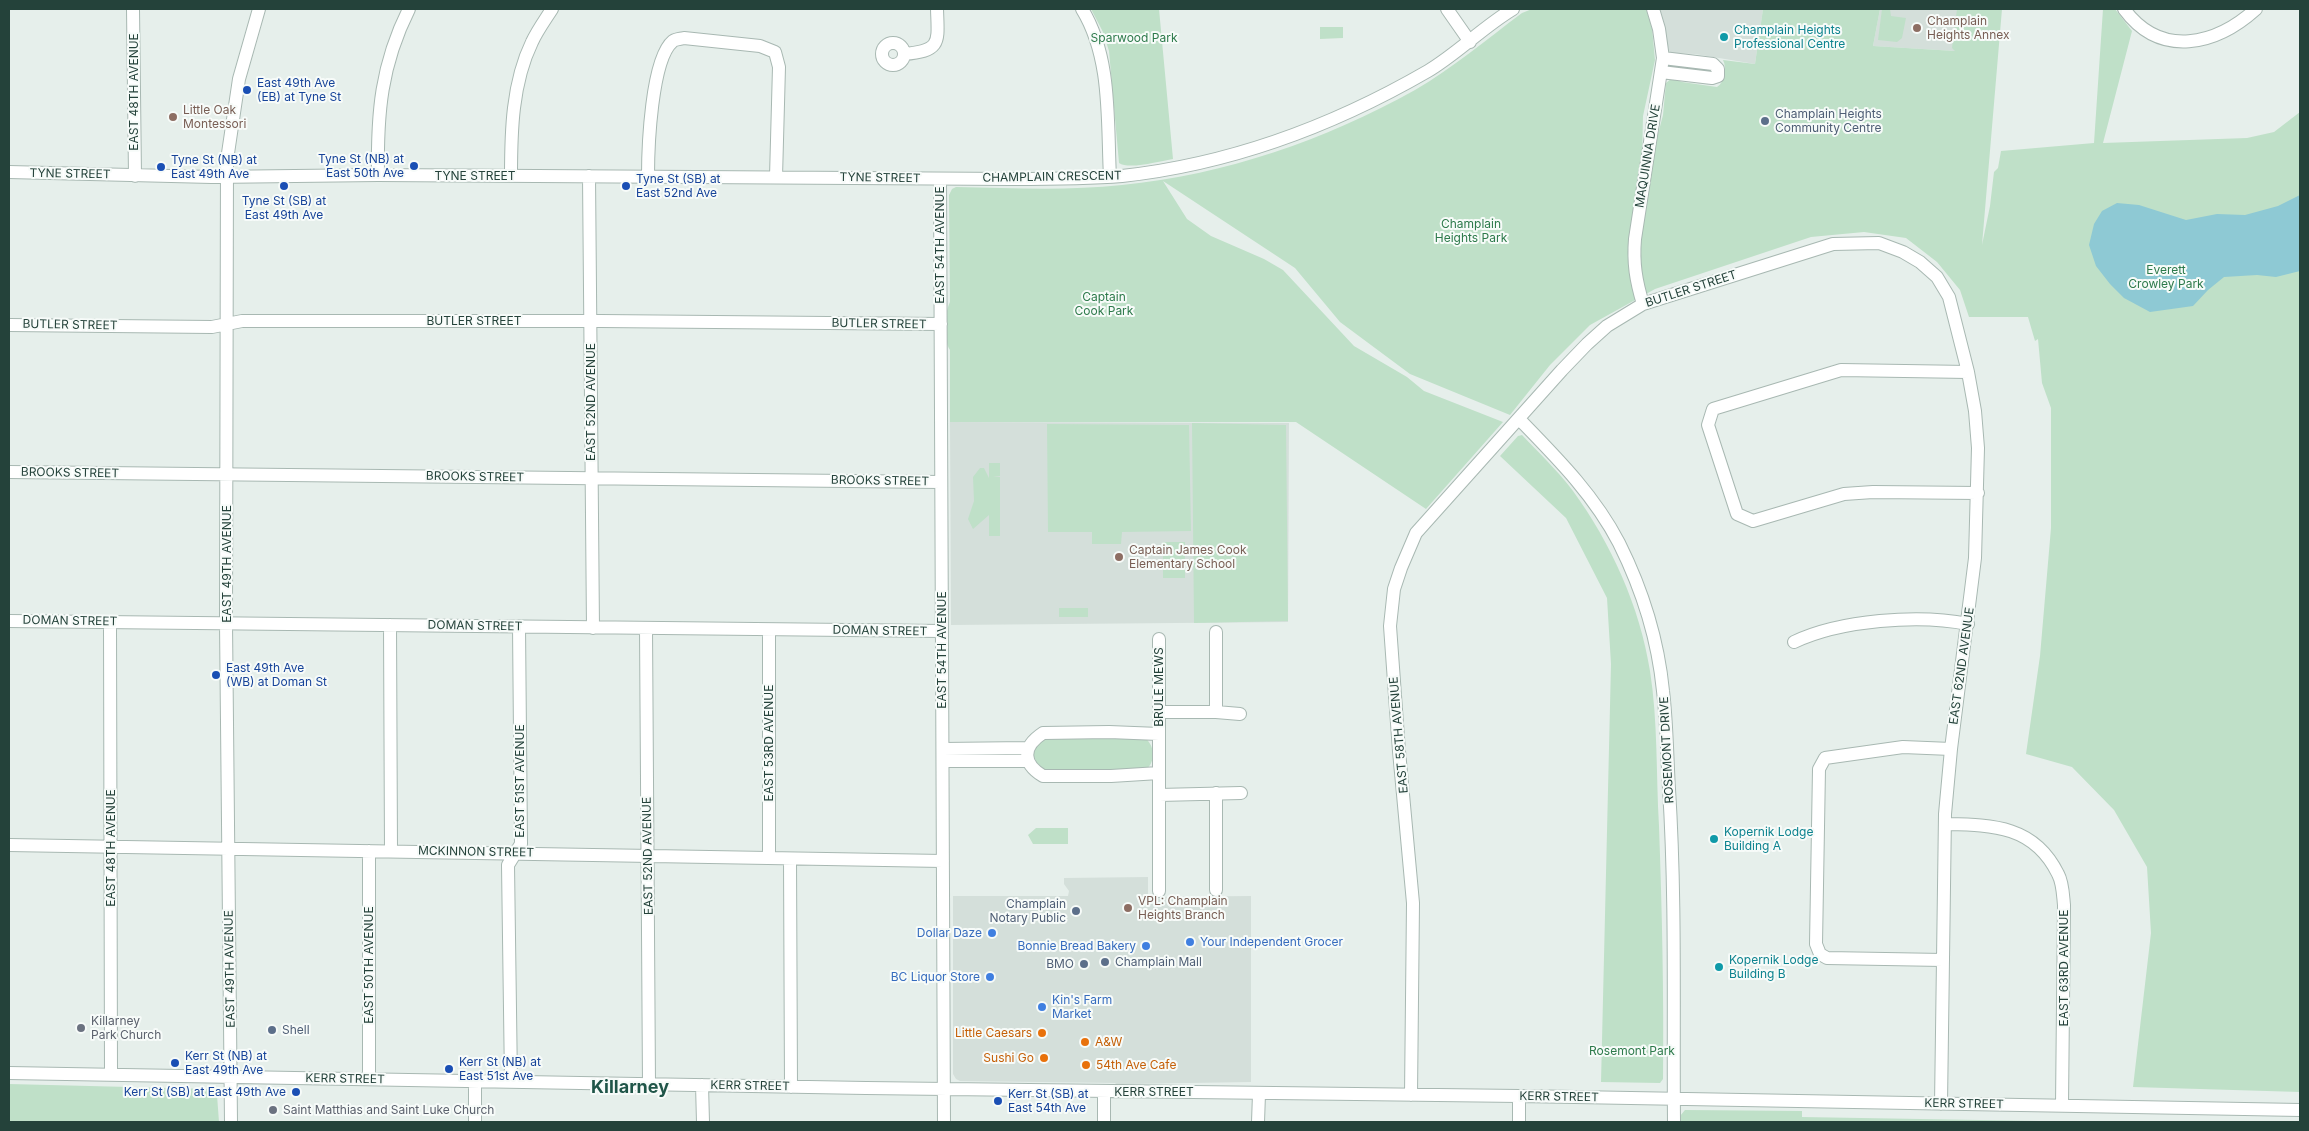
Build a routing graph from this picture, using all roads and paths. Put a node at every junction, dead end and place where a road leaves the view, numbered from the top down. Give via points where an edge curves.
1 (134, 9) edge
2 (259, 9) edge
3 (409, 9) edge
4 (552, 9) edge
5 (937, 9) edge
6 (1082, 9) edge
7 (1447, 9) edge
8 (1513, 9) edge
9 (1653, 9) edge
10 (2124, 9) edge
11 (2256, 9) edge
12 (1470, 42) junction
13 (904, 54) dead end
14 (1662, 58) junction
15 (1661, 72) junction
16 (9, 172) edge
17 (378, 175) junction
18 (135, 176) junction
19 (511, 176) junction
20 (589, 176) junction
21 (648, 176) junction
22 (227, 177) junction
23 (776, 177) junction
24 (1110, 177) junction
25 (940, 179) junction
26 (1903, 252) joint
27 (1643, 304) junction
28 (591, 321) junction
29 (227, 324) junction
30 (941, 324) junction
31 (9, 325) edge
32 (1968, 372) junction
33 (1520, 420) junction
34 (9, 472) edge
35 (227, 474) junction
36 (591, 479) junction
37 (942, 482) junction
38 (1978, 493) junction
39 (9, 621) edge
40 (110, 622) junction
41 (226, 623) junction
42 (1968, 624) junction
43 (390, 625) junction
44 (519, 626) junction
45 (593, 628) junction
46 (646, 628) junction
47 (769, 630) junction
48 (942, 631) junction
49 (1216, 632) dead end
50 (1159, 639) dead end
51 (1794, 642) dead end
52 (1159, 712) junction
53 (1216, 712) junction
54 (1240, 714) dead end
55 (1159, 734) junction
56 (1951, 749) junction
57 (943, 755) junction
58 (1027, 755) junction
59 (1159, 773) junction
60 (1216, 793) junction
61 (1241, 793) dead end
62 (1159, 795) junction
63 (1944, 824) junction
64 (9, 845) edge
65 (111, 847) junction
66 (228, 849) junction
67 (369, 851) junction
68 (391, 851) junction
69 (515, 853) junction
70 (649, 855) junction
71 (769, 857) junction
72 (790, 859) junction
73 (943, 861) junction
74 (1216, 890) dead end
75 (1159, 891) dead end
76 (1942, 960) junction
77 (9, 1073) edge
78 (111, 1074) junction
79 (231, 1076) junction
80 (368, 1079) junction
81 (475, 1081) junction
82 (511, 1082) junction
83 (649, 1084) junction
84 (702, 1085) junction
85 (791, 1086) junction
86 (944, 1089) junction
87 (1104, 1092) junction
88 (1259, 1094) junction
89 (1411, 1096) junction
90 (1519, 1096) junction
91 (1674, 1100) junction
92 (1941, 1104) junction
93 (2062, 1105) junction
94 (2300, 1110) edge
95 (231, 1122) edge
96 (475, 1122) edge
97 (703, 1122) edge
98 (944, 1122) edge
99 (1104, 1122) edge
100 (1258, 1122) edge
101 (1519, 1122) edge
102 (1674, 1122) edge

1 - 18 street, EAST 48TH AVENUE
2 - 22 street, EAST 49TH AVENUE via 238,79
3 - 17 street via 386,64 379,110
4 - 19 street via 532,43 520,76 511,134
5 - 13 street via 938,39 923,52
6 - 24 street via 1100,48
7 - 12 street
8 - 12 street, CHAMPLAIN CRESCENT
9 - 14 street, MAQUINNA DRIVE
10 - 11 street via 2145,28 2163,38 2183,42 2222,34
12 - 24 street, CHAMPLAIN CRESCENT via 1430,70 1366,105 1281,141 1176,167
14 - 15 street, MAQUINNA DRIVE
14 - 15 street via 1713,64 1718,69 1718,76
15 - 27 street, MAQUINNA DRIVE via 1633,262
16 - 18 street, TYNE STREET
17 - 19 street, TYNE STREET
17 - 22 street, TYNE STREET
18 - 22 street, TYNE STREET
19 - 20 street, TYNE STREET
20 - 21 street, TYNE STREET
20 - 28 street, EAST 52ND AVENUE
21 - 23 street, TYNE STREET
21 - 23 street via 655,91 666,50 674,40 684,38 760,46 774,52 779,67
22 - 29 street, EAST 49TH AVENUE
23 - 25 street, TYNE STREET
24 - 25 street, CHAMPLAIN CRESCENT
25 - 30 street, EAST 54TH AVENUE
26 - 27 street, BUTLER STREET via 1879,243 1832,244
26 - 32 street, EAST 62ND AVENUE via 1937,277 1949,297
27 - 33 street, BUTLER STREET via 1607,326 1587,344
28 - 29 street, BUTLER STREET via 240,321
28 - 30 street, BUTLER STREET
28 - 36 street, EAST 52ND AVENUE
29 - 31 street, BUTLER STREET via 212,327
29 - 35 street, EAST 49TH AVENUE
30 - 37 street, EAST 54TH AVENUE
32 - 38 street, EAST 62ND AVENUE via 1975,411
32 - 38 street via 1841,370 1713,409 1708,425 1737,514 1753,521 1844,494
33 - 89 street, EAST 58TH AVENUE via 1416,534 1394,589 1390,626 1413,903
33 - 91 street, ROSEMONT DRIVE via 1573,475 1618,542 1640,593 1656,647 1663,691 1671,814 1675,939
34 - 35 street, BROOKS STREET
35 - 36 street, BROOKS STREET
35 - 41 street, EAST 49TH AVENUE
36 - 37 street, BROOKS STREET
36 - 45 street, EAST 52ND AVENUE
37 - 48 street, EAST 54TH AVENUE
38 - 42 street, EAST 62ND AVENUE
39 - 40 street, DOMAN STREET
40 - 41 street, DOMAN STREET
40 - 65 street, EAST 48TH AVENUE
41 - 43 street, DOMAN STREET
41 - 66 street, EAST 49TH AVENUE
42 - 51 street via 1886,620 1806,636
42 - 56 street, EAST 62ND AVENUE
43 - 44 street, DOMAN STREET
43 - 68 street
44 - 45 street, DOMAN STREET
44 - 69 street, EAST 51ST AVENUE via 521,844
45 - 46 street, DOMAN STREET
46 - 47 street, DOMAN STREET
46 - 70 street, EAST 52ND AVENUE
47 - 48 street, DOMAN STREET
47 - 71 street, EAST 53RD AVENUE
48 - 57 street, EAST 54TH AVENUE
49 - 53 street
50 - 52 street, BRULE MEWS
52 - 53 street
52 - 55 street, BRULE MEWS
53 - 54 street
55 - 58 street via 1043,733 1035,738
55 - 59 street, BRULE MEWS
56 - 63 street, EAST 62ND AVENUE
56 - 76 street via 1903,746 1825,758 1818,768 1816,944 1820,954 1827,958
57 - 58 street
57 - 73 street, EAST 54TH AVENUE
58 - 59 street via 1034,770 1043,776
59 - 62 street, BRULE MEWS
60 - 61 street
60 - 62 street
60 - 74 street
62 - 75 street, BRULE MEWS
63 - 76 street, EAST 62ND AVENUE
63 - 93 street, EAST 63RD AVENUE via 1993,826 2017,833 2041,849 2059,875 2064,905
64 - 65 street, MCKINNON STREET
65 - 66 street, MCKINNON STREET
65 - 78 street, EAST 48TH AVENUE
66 - 67 street, MCKINNON STREET
66 - 79 street, EAST 49TH AVENUE
67 - 68 street, MCKINNON STREET
67 - 80 street, EAST 50TH AVENUE
68 - 69 street, MCKINNON STREET
69 - 70 street, MCKINNON STREET
69 - 82 street, EAST 51ST AVENUE via 508,865
70 - 71 street, MCKINNON STREET
70 - 83 street, EAST 52ND AVENUE
71 - 72 street, MCKINNON STREET
72 - 73 street, MCKINNON STREET
72 - 85 street
73 - 86 street, EAST 54TH AVENUE
76 - 92 street, EAST 62ND AVENUE
77 - 78 street, KERR STREET
78 - 79 street, KERR STREET
79 - 80 street, KERR STREET
79 - 95 street, EAST 49TH AVENUE
80 - 81 street, KERR STREET
81 - 82 street, KERR STREET
81 - 96 street
82 - 83 street, KERR STREET
83 - 84 street, KERR STREET
84 - 85 street, KERR STREET
84 - 97 street
85 - 86 street, KERR STREET
86 - 87 street, KERR STREET
86 - 98 street, EAST 54TH AVENUE
87 - 88 street, KERR STREET
87 - 99 street
88 - 89 street, KERR STREET
88 - 100 street
89 - 90 street, KERR STREET
90 - 91 street, KERR STREET
90 - 101 street
91 - 92 street, KERR STREET
91 - 102 street, ROSEMONT DRIVE
92 - 93 street, KERR STREET
93 - 94 street, KERR STREET

